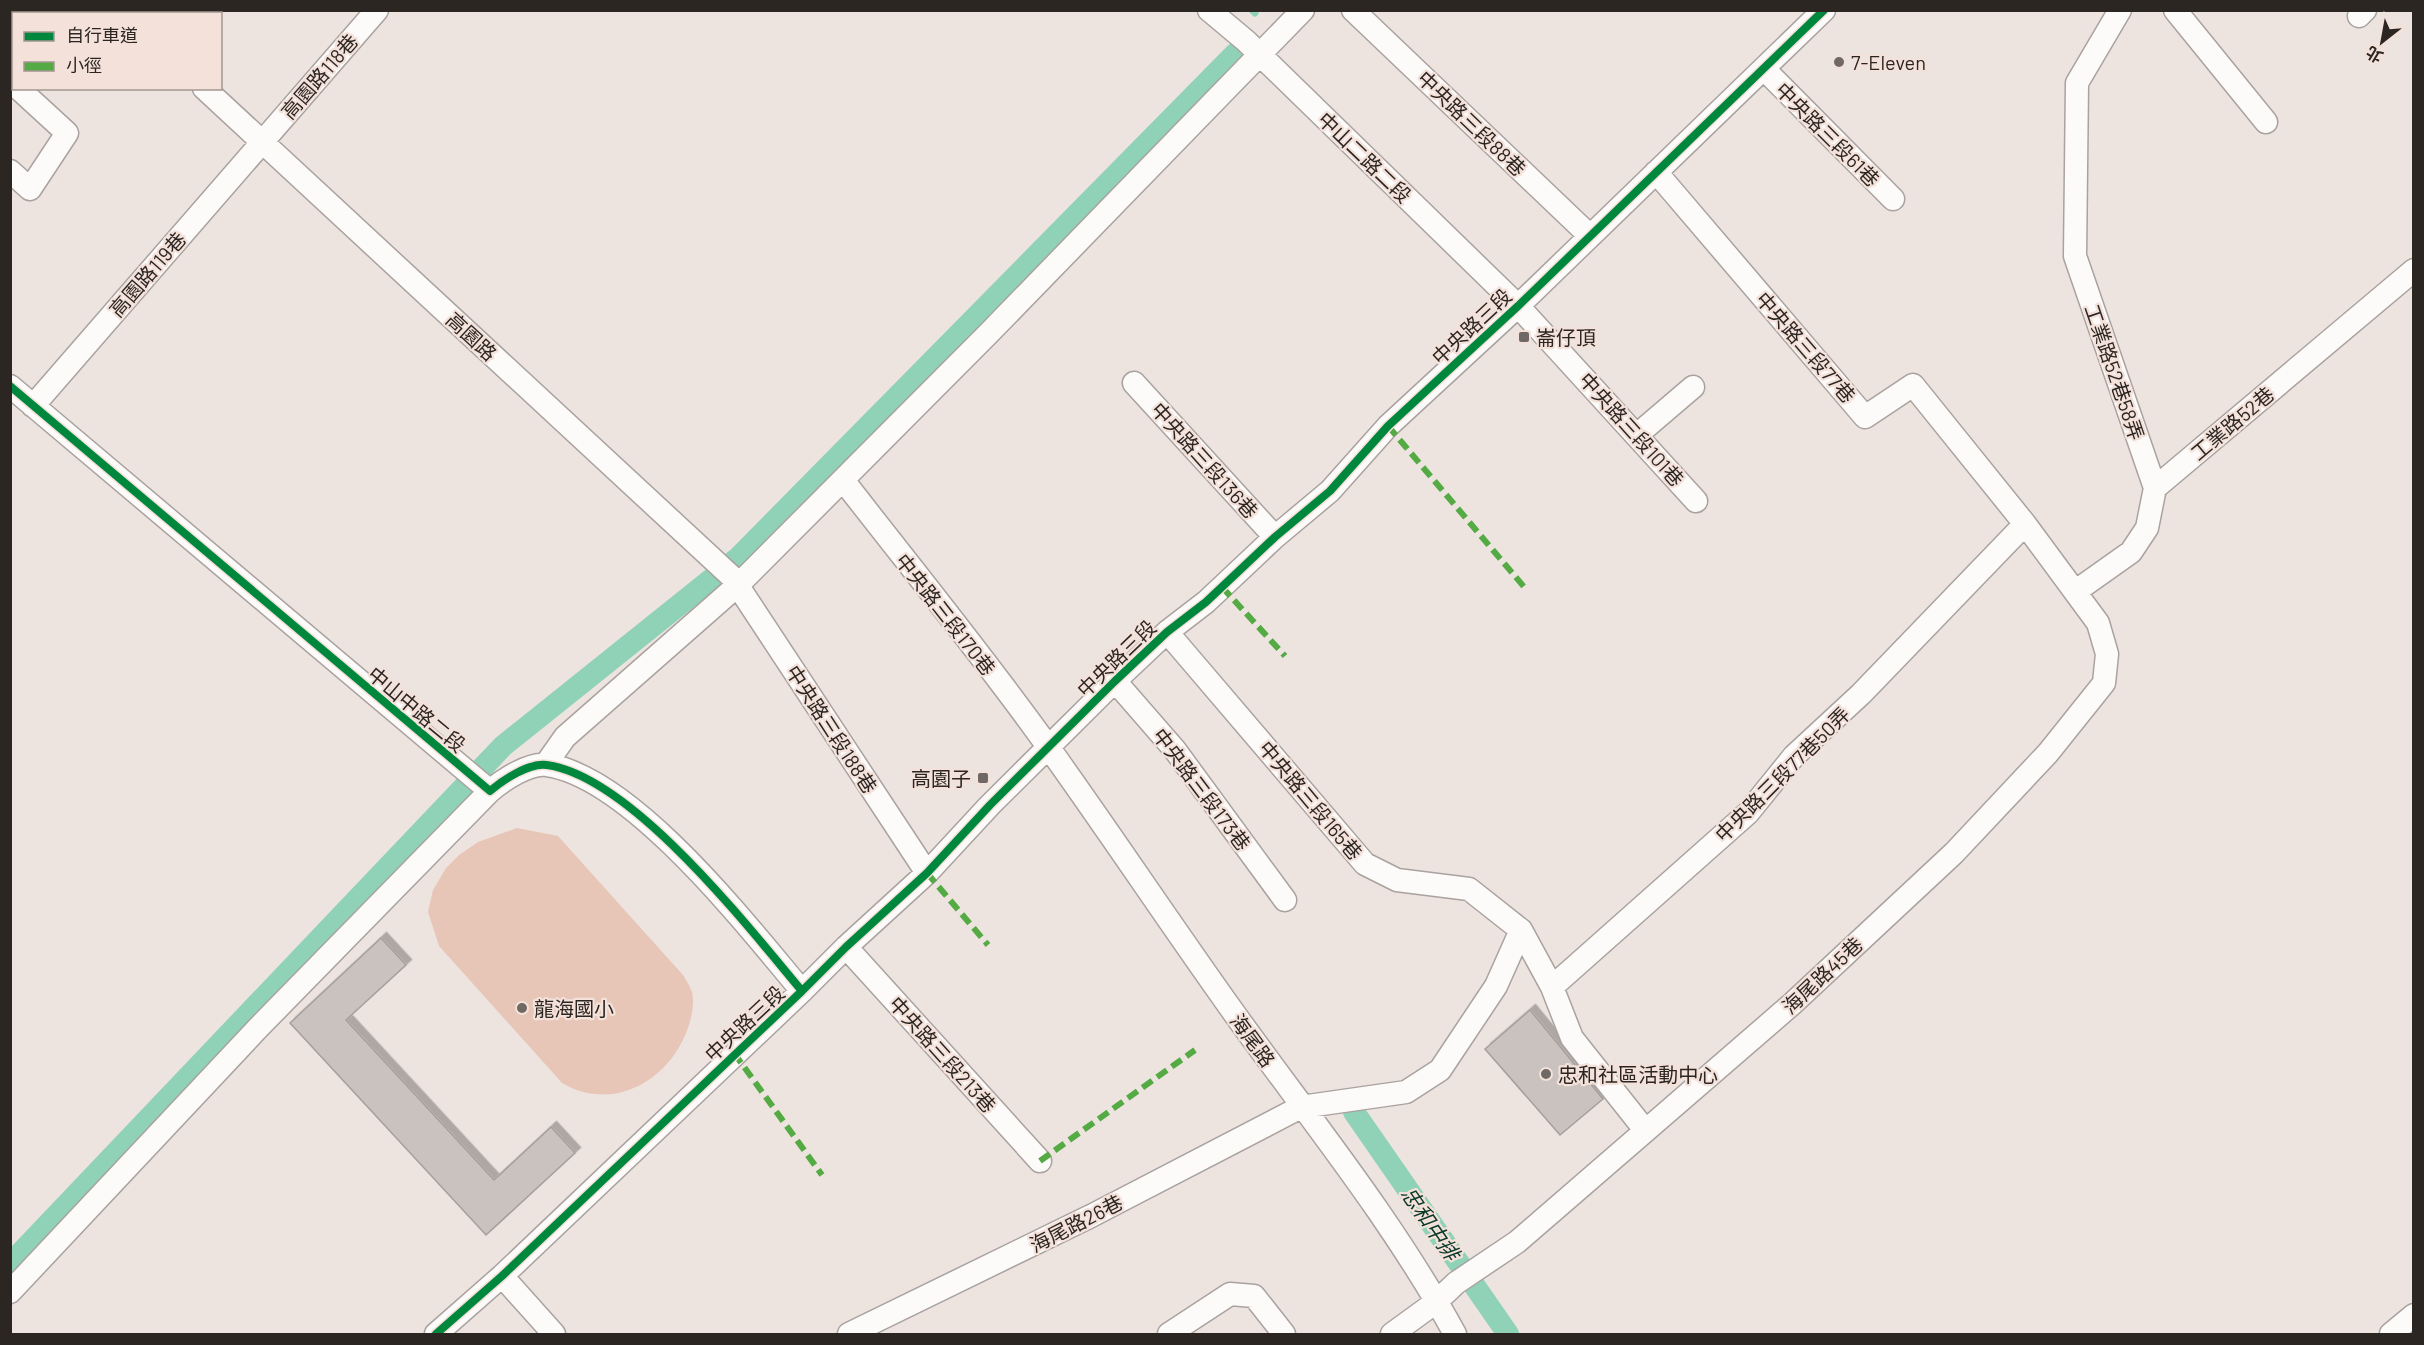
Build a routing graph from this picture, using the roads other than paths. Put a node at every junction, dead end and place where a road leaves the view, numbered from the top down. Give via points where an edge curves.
1 (377, 10) edge
2 (1209, 10) edge
3 (1303, 10) edge
4 (1353, 10) edge
5 (1824, 10) edge
6 (2120, 10) edge
7 (2175, 10) edge
8 (1259, 54) junction
9 (1764, 69) junction
10 (20, 90) edge
11 (206, 90) edge
12 (2266, 122) dead end
13 (262, 142) junction
14 (10, 171) edge
15 (1656, 172) junction
16 (1893, 199) dead end
17 (1590, 236) junction
18 (2414, 270) edge
19 (1518, 306) junction
20 (1134, 383) dead end
21 (10, 386) edge
22 (1693, 387) dead end
23 (33, 406) junction
24 (1638, 434) junction
25 (843, 480) junction
26 (2155, 488) junction
27 (1696, 501) dead end
28 (2025, 524) junction
29 (1275, 537) junction
30 (729, 574) junction
31 (2076, 591) junction
32 (1167, 632) junction
33 (1115, 681) junction
34 (1048, 747) junction
35 (546, 764) junction
36 (476, 780) junction
37 (927, 873) junction
38 (1285, 900) dead end
39 (1521, 930) junction
40 (846, 947) junction
41 (1552, 987) junction
42 (802, 991) junction
43 (1301, 1107) junction
44 (1645, 1130) junction
45 (1040, 1161) dead end
46 (502, 1276) junction
47 (10, 1292) edge
48 (1436, 1302) junction
49 (2414, 1315) edge
50 (436, 1335) edge
51 (554, 1335) edge
52 (849, 1335) edge
53 (1169, 1335) edge
54 (1284, 1335) edge
55 (1392, 1335) edge
56 (1455, 1335) edge
57 (2391, 1335) edge

1 - 13 street, 高園路118巷
2 - 8 street, 中山二路二段
3 - 8 street
4 - 17 street, 中央路三段88巷
5 - 9 street, 中央路三段
6 - 26 street, 工業路52巷58弄 via 2077,83 2075,256
7 - 12 street
8 - 19 street, 中山二路二段
8 - 25 street
9 - 15 street, 中央路三段
9 - 16 street, 中央路三段61巷
10 - 14 street via 67,133 30,189
11 - 13 street, 高園路
13 - 23 street, 高園路119巷
13 - 30 street, 高園路
15 - 17 street, 中央路三段
15 - 28 street, 中央路三段77巷 via 1865,417 1913,386
17 - 19 street, 中央路三段
18 - 26 street, 工業路52巷
19 - 24 street, 中央路三段101巷
19 - 29 street, 中央路三段 via 1388,426 1330,491
20 - 29 street, 中央路三段136巷
21 - 23 street, 中山中路二段
22 - 24 street
23 - 36 street, 中山中路二段
24 - 27 street, 中央路三段101巷
25 - 30 street
25 - 34 street, 中央路三段170巷
26 - 31 street via 2147,528 2131,552
28 - 31 street, 中央路三段77巷
28 - 41 street, 中央路三段77巷50弄 via 1862,694 1794,756 1748,813
29 - 32 street, 中央路三段 via 1206,602
30 - 35 street via 565,737
30 - 37 street, 中央路三段188巷
31 - 44 street, 海尾路45巷 via 2098,623 2107,654 2103,683 2048,753 1954,853 1792,1004
32 - 33 street, 中央路三段
32 - 39 street, 中央路三段165巷 via 1365,864 1397,880 1469,889
33 - 34 street, 中央路三段
33 - 38 street, 中央路三段173巷 via 1175,750
34 - 37 street, 中央路三段
34 - 43 street, 海尾路
35 - 36 street
35 - 42 street via 592,780 674,846 725,899
36 - 47 street via 258,1028
37 - 40 street, 中央路三段
39 - 41 street
39 - 43 street, 海尾路26巷 via 1496,986 1440,1070 1406,1092
40 - 42 street, 中央路三段
40 - 45 street, 中央路三段213巷
41 - 44 street via 1572,1038
42 - 46 street, 中央路三段
43 - 48 street, 海尾路 via 1374,1202
43 - 52 street, 海尾路26巷
44 - 48 street, 海尾路45巷 via 1517,1242 1456,1283
46 - 50 street, 中央路三段
46 - 51 street
48 - 55 street, 海尾路45巷
48 - 56 street, 海尾路
49 - 57 street
53 - 54 street via 1230,1294 1254,1296

